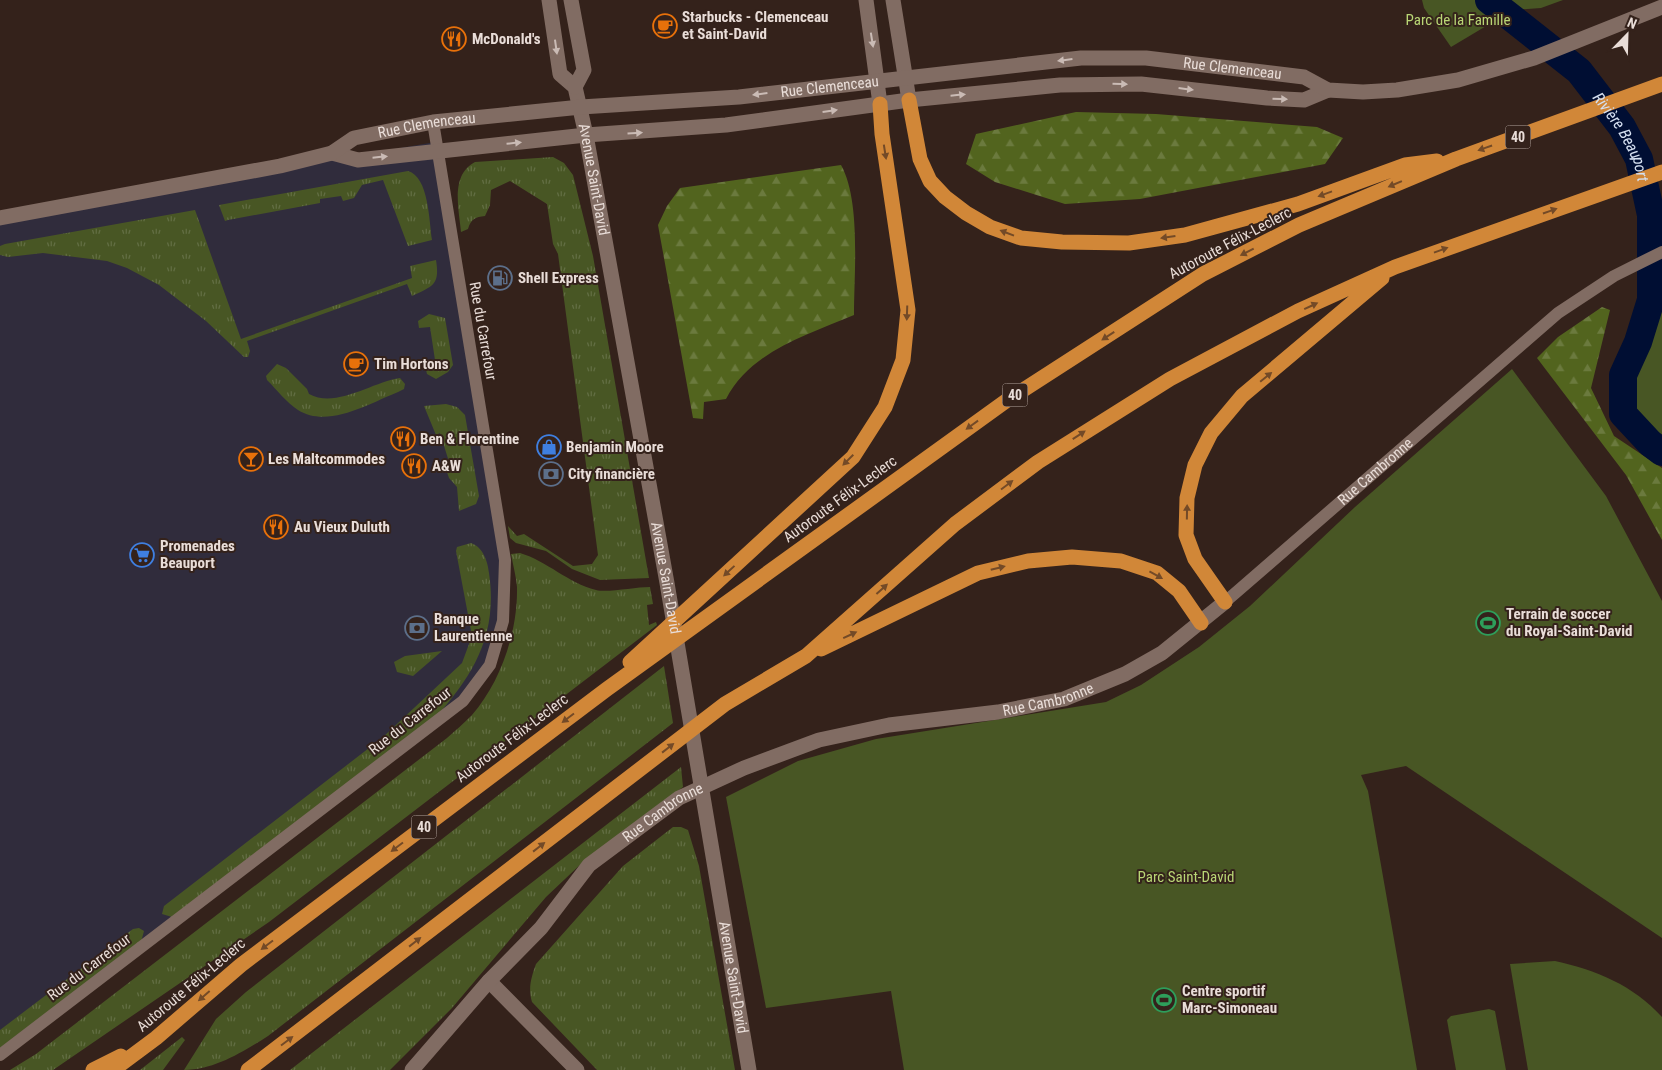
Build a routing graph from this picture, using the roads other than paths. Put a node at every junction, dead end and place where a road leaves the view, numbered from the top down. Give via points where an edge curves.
1 (550, 0) edge
2 (571, 0) edge
3 (866, 0) edge
4 (893, 0) edge
5 (1662, 7) edge
6 (905, 76) junction
7 (878, 79) junction
8 (1662, 84) edge
9 (575, 87) junction
10 (1328, 90) junction
11 (909, 100) junction
12 (880, 104) junction
13 (581, 107) junction
14 (433, 122) junction
15 (586, 135) junction
16 (438, 151) junction
17 (332, 153) junction
18 (1456, 159) junction
19 (1662, 172) edge
20 (0, 218) edge
21 (1662, 252) edge
22 (1395, 267) junction
23 (1225, 602) junction
24 (1200, 623) junction
25 (806, 656) junction
26 (607, 689) junction
27 (489, 981) junction
28 (156, 1038) junction
29 (0, 1055) edge
30 (93, 1070) edge
31 (113, 1070) edge
32 (248, 1070) edge
33 (412, 1070) edge
34 (578, 1070) edge
35 (749, 1070) edge

1 -> 9 street, Avenue Saint-David via 560,74
2 - 9 street via 584,70
3 -> 7 street
4 - 6 street
5 - 10 street, Rue Clemenceau via 1534,58 1458,80 1397,90
6 - 7 street, Rue Clemenceau
10 -> 6 street, Rue Clemenceau via 1304,77 1146,58 1081,58
6 - 11 street
7 - 12 street
7 -> 13 street, Rue Clemenceau via 739,97
8 -> 18 highway, Autoroute Félix-Leclerc / 40
9 - 13 street, Avenue Saint-David
11 -> 10 street, Rue Clemenceau via 1113,83 1304,100
11 - 12 street, Rue Clemenceau
18 -> 11 highway via 1405,165 1298,204 1185,235 1130,243 1021,238 990,227 966,213 930,181 920,159
15 -> 12 street, Rue Clemenceau via 726,125
12 -> 26 highway via 908,310 903,360 885,407 853,457 620,671
13 - 14 street, Rue Clemenceau
13 - 15 street, Avenue Saint-David
14 - 16 street, Rue du Carrefour
14 - 17 street, Rue Clemenceau via 354,138
16 -> 15 street, Rue Clemenceau
15 - 35 street, Avenue Saint-David via 669,593
17 -> 16 street, Rue Clemenceau via 358,160
16 - 29 street, Rue du Carrefour via 505,560 503,621 490,665 463,701
17 - 20 street, Rue Clemenceau via 280,166
18 -> 26 highway, Autoroute Félix-Leclerc / 40 via 1299,226 1203,274 1006,401
22 -> 19 highway
21 - 23 street, Rue Cambronne via 1614,276 1558,313
23 -> 22 highway via 1195,559 1186,535 1187,498 1195,465 1211,433 1242,396
25 -> 22 highway via 955,524 1038,462 1170,379 1298,312
23 - 24 street, Rue Cambronne
25 -> 24 highway via 978,574 1028,560 1072,557 1121,561 1157,573 1179,591
24 - 27 street, Rue Cambronne via 1155,658 1064,699 998,712 889,725 819,740 744,768 679,798 589,865 541,928
32 -> 25 highway via 725,704
26 -> 28 highway, Autoroute Félix-Leclerc / 40 via 241,965
27 - 33 street, Rue Cambronne
27 - 34 street
28 - 30 highway
28 - 31 highway, Autoroute Félix-Leclerc / 40

